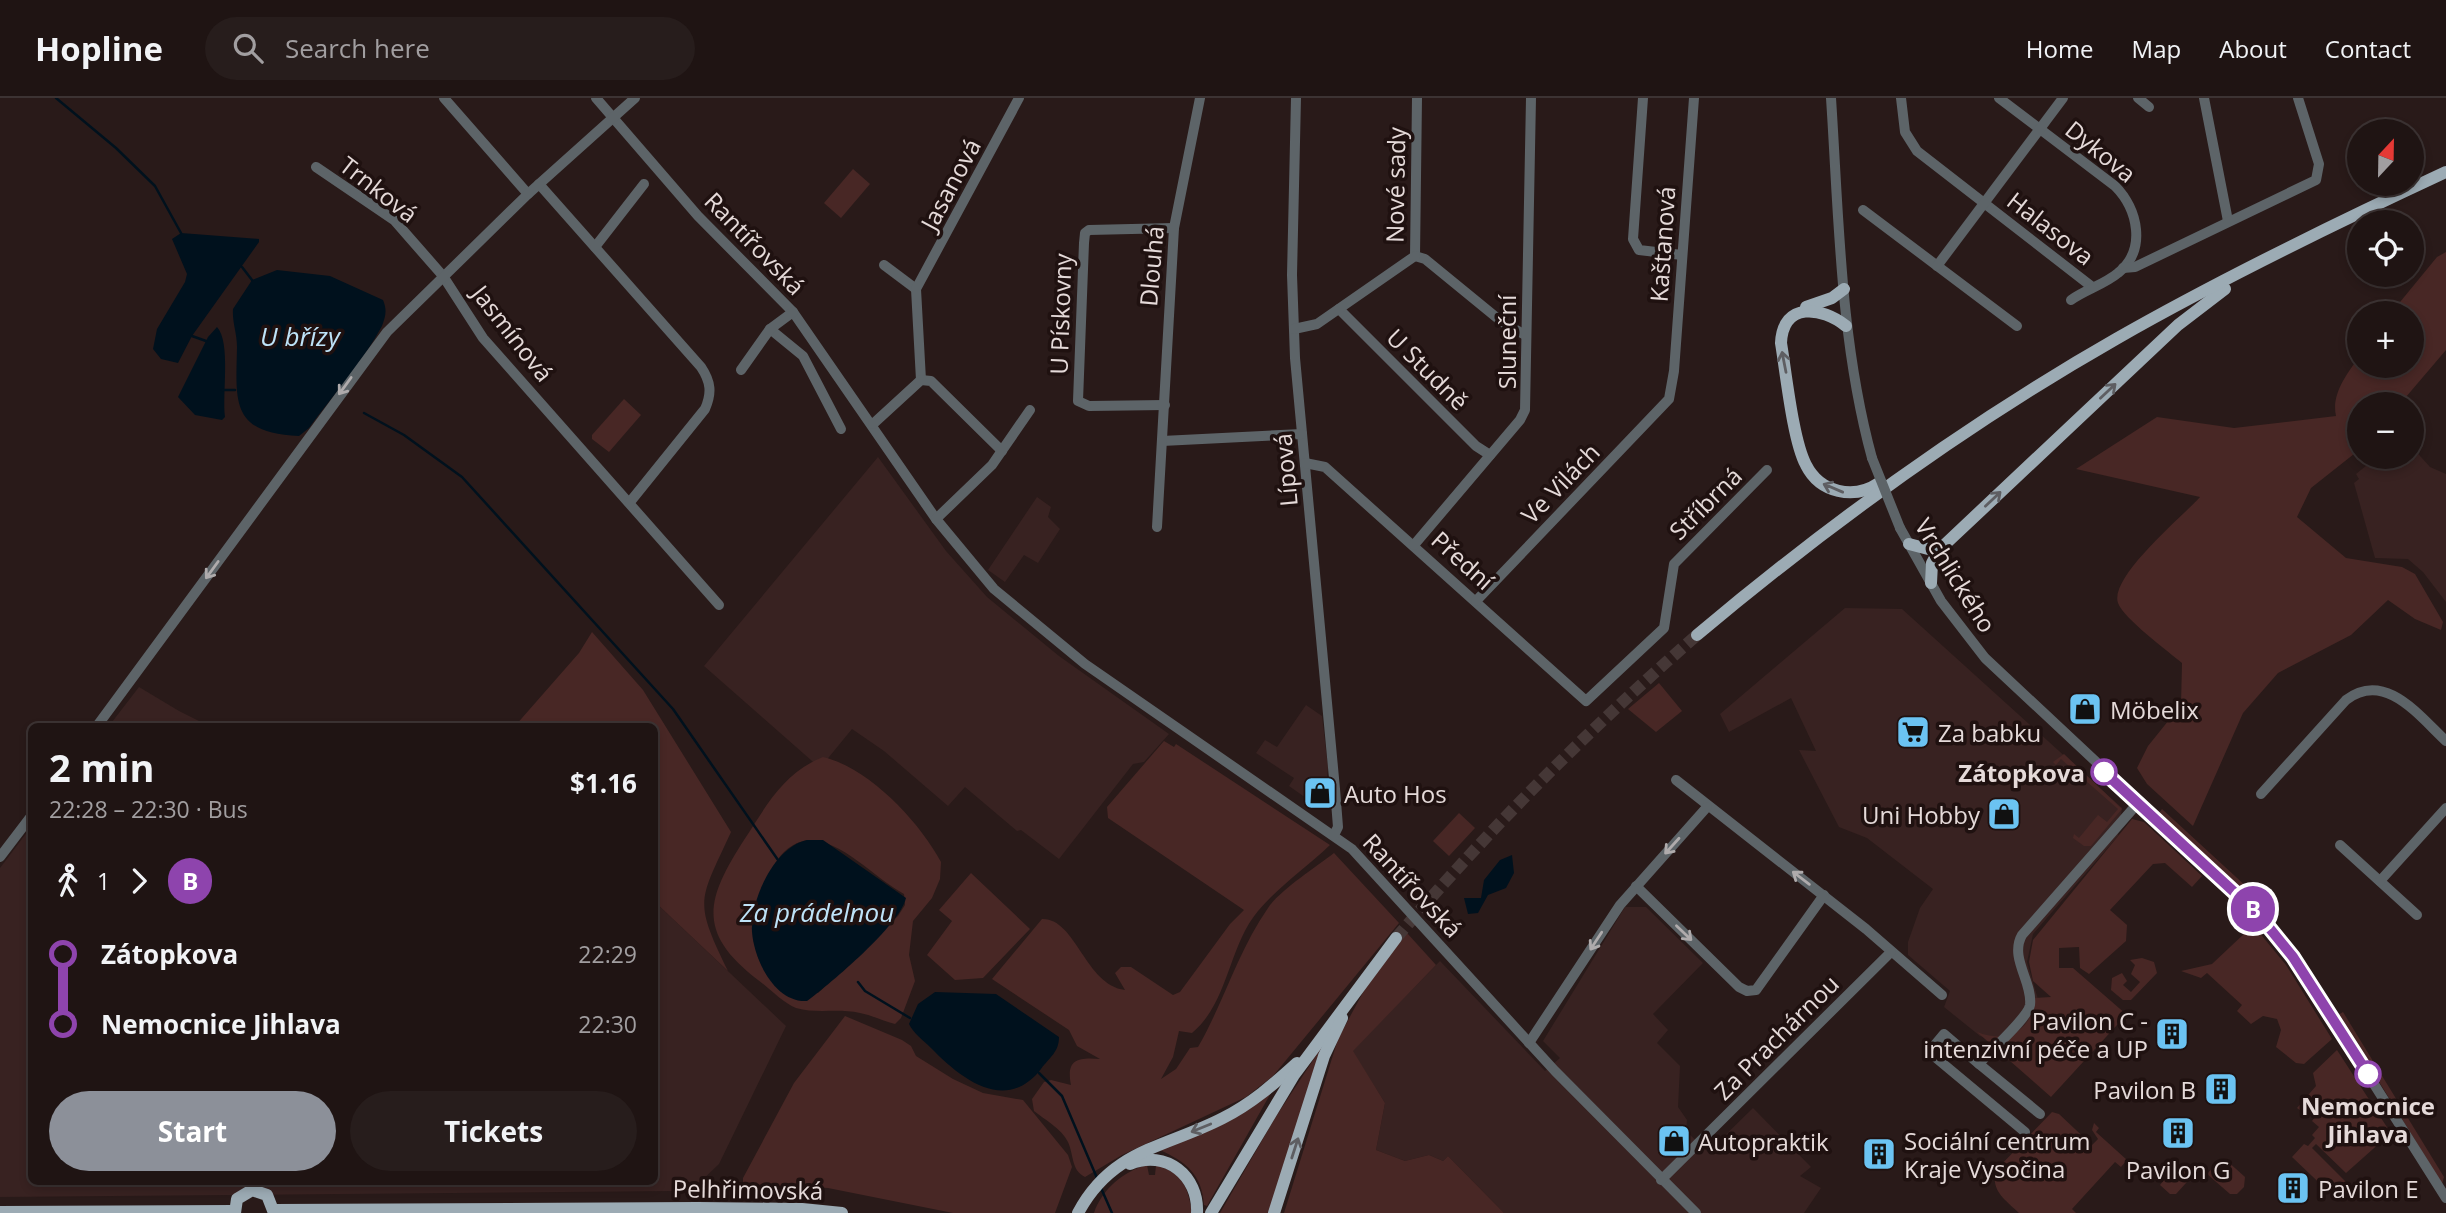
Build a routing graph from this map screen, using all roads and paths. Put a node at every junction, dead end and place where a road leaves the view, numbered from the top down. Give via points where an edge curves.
1 (444, 98) edge
2 (596, 98) edge
3 (635, 98) edge
4 (1019, 98) edge
5 (1200, 98) edge
6 (1296, 98) edge
7 (1417, 98) edge
8 (1531, 98) edge
9 (1643, 98) edge
10 (1694, 98) edge
11 (1831, 98) edge
12 (1901, 98) edge
13 (1999, 98) edge
14 (2063, 98) edge
15 (2138, 98) edge
16 (2204, 98) edge
17 (2298, 98) edge
18 (2149, 107) dead end
19 (612, 116) junction
20 (2040, 129) junction
21 (316, 167) dead end
22 (2446, 172) edge
23 (539, 184) junction
24 (644, 184) dead end
25 (528, 194) junction
26 (1984, 204) junction
27 (1863, 210) dead end
28 (2228, 221) junction
29 (1174, 228) junction
30 (2314, 234) junction
31 (595, 247) junction
32 (1682, 255) junction
33 (1415, 256) junction
34 (884, 265) dead end
35 (1937, 266) junction
36 (2123, 268) junction
37 (443, 276) junction
38 (2091, 286) junction
39 (916, 289) junction
40 (1844, 289) junction
41 (2070, 300) dead end
42 (1339, 309) junction
43 (793, 312) junction
44 (1797, 314) junction
45 (1846, 326) junction
46 (2017, 326) dead end
47 (770, 329) junction
48 (1294, 329) junction
49 (1525, 335) junction
50 (741, 370) dead end
51 (921, 380) junction
52 (1672, 393) joint
53 (1165, 405) junction
54 (1030, 410) dead end
55 (873, 424) junction
56 (841, 429) dead end
57 (1302, 434) junction
58 (1958, 437) junction
59 (1162, 440) junction
60 (1002, 451) junction
61 (1490, 455) junction
62 (1305, 463) junction
63 (1767, 470) dead end
64 (630, 502) junction
65 (936, 519) junction
66 (1157, 527) dead end
67 (1909, 544) junction
68 (1414, 545) junction
69 (1944, 546) junction
70 (1931, 583) junction
71 (1476, 601) junction
72 (719, 605) dead end
73 (1697, 635) tunnel mouth
74 (1586, 701) joint
75 (99, 723) edge
76 (2446, 741) edge
77 (1676, 780) dead end
78 (2261, 794) dead end
79 (2138, 803) junction
80 (1707, 807) junction
81 (2446, 808) edge
82 (28, 819) edge
83 (1334, 835) junction
84 (2340, 845) dead end
85 (0, 857) edge
86 (2380, 881) junction
87 (1636, 886) junction
88 (1824, 895) junction
89 (2417, 915) dead end
90 (1396, 938) tunnel mouth
91 (1891, 952) junction
92 (1366, 976) junction
93 (1942, 995) dead end
94 (1529, 1043) junction
95 (1315, 1046) junction
96 (1979, 1063) junction
97 (2039, 1114) dead end
98 (2025, 1132) dead end
99 (1110, 1174) junction
100 (1661, 1180) junction
101 (1096, 1189) junction
102 (2446, 1198) edge
103 (0, 1212) edge
104 (234, 1212) edge
105 (274, 1212) edge
106 (842, 1213) edge
107 (1078, 1213) edge
108 (1086, 1213) edge
109 (1197, 1213) edge
110 (1211, 1213) edge
111 (1274, 1213) edge
112 (1696, 1213) edge

1 - 25 street
2 - 19 street, Rantířovská
3 - 19 street, Jasmínová
4 - 39 street, Jasanová
5 - 29 street, Dlouhá
6 - 48 street, Lípová
7 - 33 street, Nové sady
8 - 49 street, Sluneční
9 - 32 street via 1633,239 1639,250
10 - 32 street, Kaštanová
11 - 40 street, Vrchlického
12 - 26 street, Halasova via 1910,143
13 - 20 street, Dykova
14 - 20 street
15 - 18 street
16 - 28 street
17 - 28 street via 2319,174 2312,183
19 - 23 street, Jasmínová
19 - 43 street, Rantířovská via 698,216
20 - 26 street, Dykova
20 - 36 street, Dykova via 2129,202 2136,233
21 - 37 street, Trnková via 394,220
22 - 30 main road
23 - 25 street, Jasmínová
23 - 31 street
24 - 31 street
25 - 37 street, Jasmínová
26 - 35 street, Halasova
26 - 38 street, Halasova
27 - 35 street
28 - 36 street via 2135,267
29 - 53 street, Dlouhá
29 - 53 street, U Pískovny via 1089,230 1084,243 1078,401 1089,406
30 - 58 main road via 2115,340
69 -> 30 main road via 2197,308
31 - 64 street via 701,367 710,386 705,409
32 - 52 street, Kaštanová
33 - 42 street, Nové sady
33 - 49 street
34 - 39 street
35 - 46 street
36 - 38 street
37 - 64 street, Jasmínová via 483,338
37 -> 75 street via 387,332
38 - 41 street
39 - 51 street
40 - 44 main road
40 - 45 street, Vrchlického
42 - 48 street, Nové sady via 1317,324
42 - 61 street, U Studně
43 - 47 street
43 - 55 street, Rantířovská
44 - 45 main road via 1822,311
58 -> 44 main road via 1862,492 1839,491 1819,481 1803,458 1781,343 1783,330
45 - 67 street, Vrchlického, bridge via 1872,458
47 - 50 street
47 - 56 street via 803,356
48 - 57 street, Lípová
49 - 61 street, Sluneční via 1525,410
51 - 55 street
51 - 60 street via 931,381
52 - 71 street, Ve Vilách
53 - 59 street, Dlouhá
54 - 60 street
55 - 65 street, Rantířovská
57 - 59 street
57 - 62 street, Lípová
58 - 73 main road via 1832,526
59 - 66 street, Dlouhá
60 - 65 street
61 - 68 street, Sluneční
62 - 68 street, Přední via 1325,467
62 - 83 street, Lípová via 1338,827
63 - 74 street, Stříbrná via 1674,564 1664,628
64 - 72 street, Jasmínová
65 - 83 street, Rantířovská via 994,589 1053,641
67 - 69 main road via 1932,550
67 - 70 street, Vrchlického
68 - 71 street, Přední
69 - 70 main road via 1932,563
70 - 79 street, Vrchlického via 1985,658
71 - 74 street, Přední
76 - 78 street via 2391,693 2362,691 2346,700
77 - 80 street
79 - 96 street via 2022,935 2018,952 2030,1007
79 - 102 street, Vrchlického via 2246,902 2293,957
80 -> 87 street
88 -> 80 street
81 - 86 street
82 - 85 street
83 - 94 street, Rantířovská via 1366,863
84 - 86 street
86 - 89 street
87 -> 88 street, Za Prachárnou via 1747,991 1756,990
87 -> 94 street
88 - 91 street
90 - 92 main road
91 - 93 street
91 - 100 street, Za Prachárnou
92 - 95 main road
111 -> 92 main road via 1324,1056
94 - 100 street, Rantířovská
95 -> 99 main road via 1236,1111 1147,1149
95 - 110 main road
96 - 97 street
96 - 98 street via 1944,1034 1929,1052
99 - 101 main road
99 - 109 main road via 1146,1159 1172,1165 1192,1183
100 - 112 street, Rantířovská
101 - 107 main road
101 - 108 main road
103 - 104 main road
104 - 105 main road via 241,1195 251,1191 267,1195
105 - 106 main road, Pelhřimovská via 698,1208

